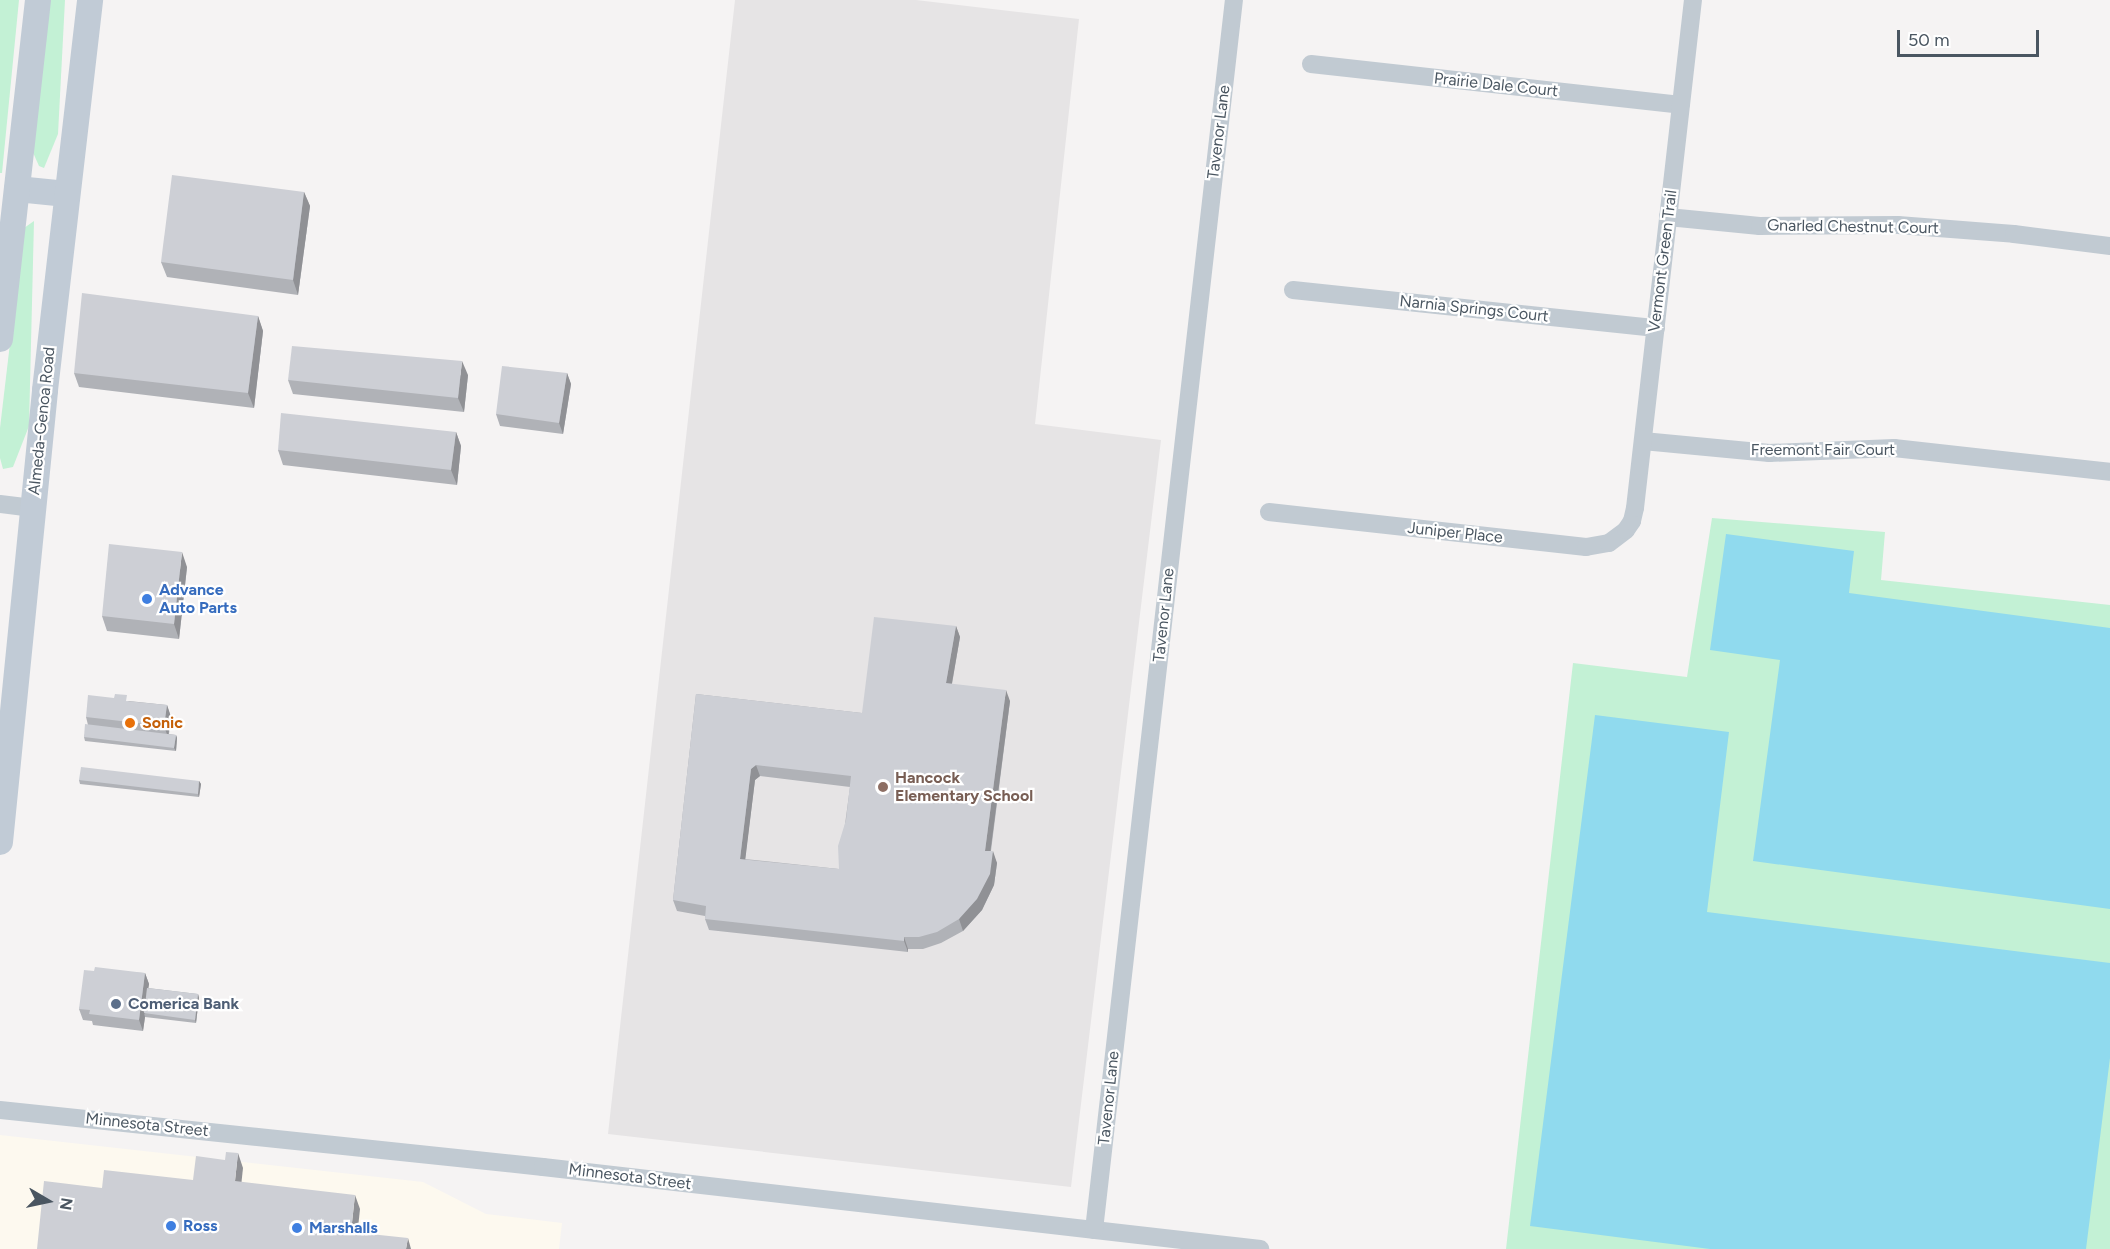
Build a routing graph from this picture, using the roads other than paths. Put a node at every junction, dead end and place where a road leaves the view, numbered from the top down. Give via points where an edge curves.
1 (38, 0) edge
2 (90, 0) edge
3 (1234, 0) edge
4 (1693, 0) edge
5 (1311, 64) dead end
6 (1681, 105) junction
7 (17, 189) junction
8 (67, 194) junction
9 (1668, 217) junction
10 (2110, 246) edge
11 (1293, 290) dead end
12 (1656, 328) junction
13 (0, 339) edge
14 (1643, 441) junction
15 (2110, 472) edge
16 (0, 504) edge
17 (33, 508) junction
18 (1269, 512) dead end
19 (1632, 521) joint
20 (2, 801) edge
21 (0, 842) edge
22 (0, 1110) edge
23 (1094, 1230) junction
24 (1260, 1249) edge

1 - 7 main road
2 - 8 main road, Almeda-Genoa Road
3 - 23 street, Tavenor Lane
4 - 6 street, Vermont Green Trail
5 - 6 street, Prairie Dale Court
6 - 9 street, Vermont Green Trail
7 - 8 main road
7 - 13 main road
8 - 17 main road, Almeda-Genoa Road
9 - 10 street, Gnarled Chestnut Court via 1760,226 1898,225
9 - 12 street, Vermont Green Trail
11 - 12 street, Narnia Springs Court
12 - 14 street, Vermont Green Trail
14 - 15 street, Freemont Fair Court via 1769,453 1894,448
14 - 19 street, Vermont Green Trail
16 - 17 street
17 - 20 main road, Almeda-Genoa Road
18 - 19 street, Juniper Place via 1586,548 1609,543
20 - 21 main road, Almeda-Genoa Road
22 - 23 street, Minnesota Street via 566,1169
23 - 24 street, Minnesota Street

